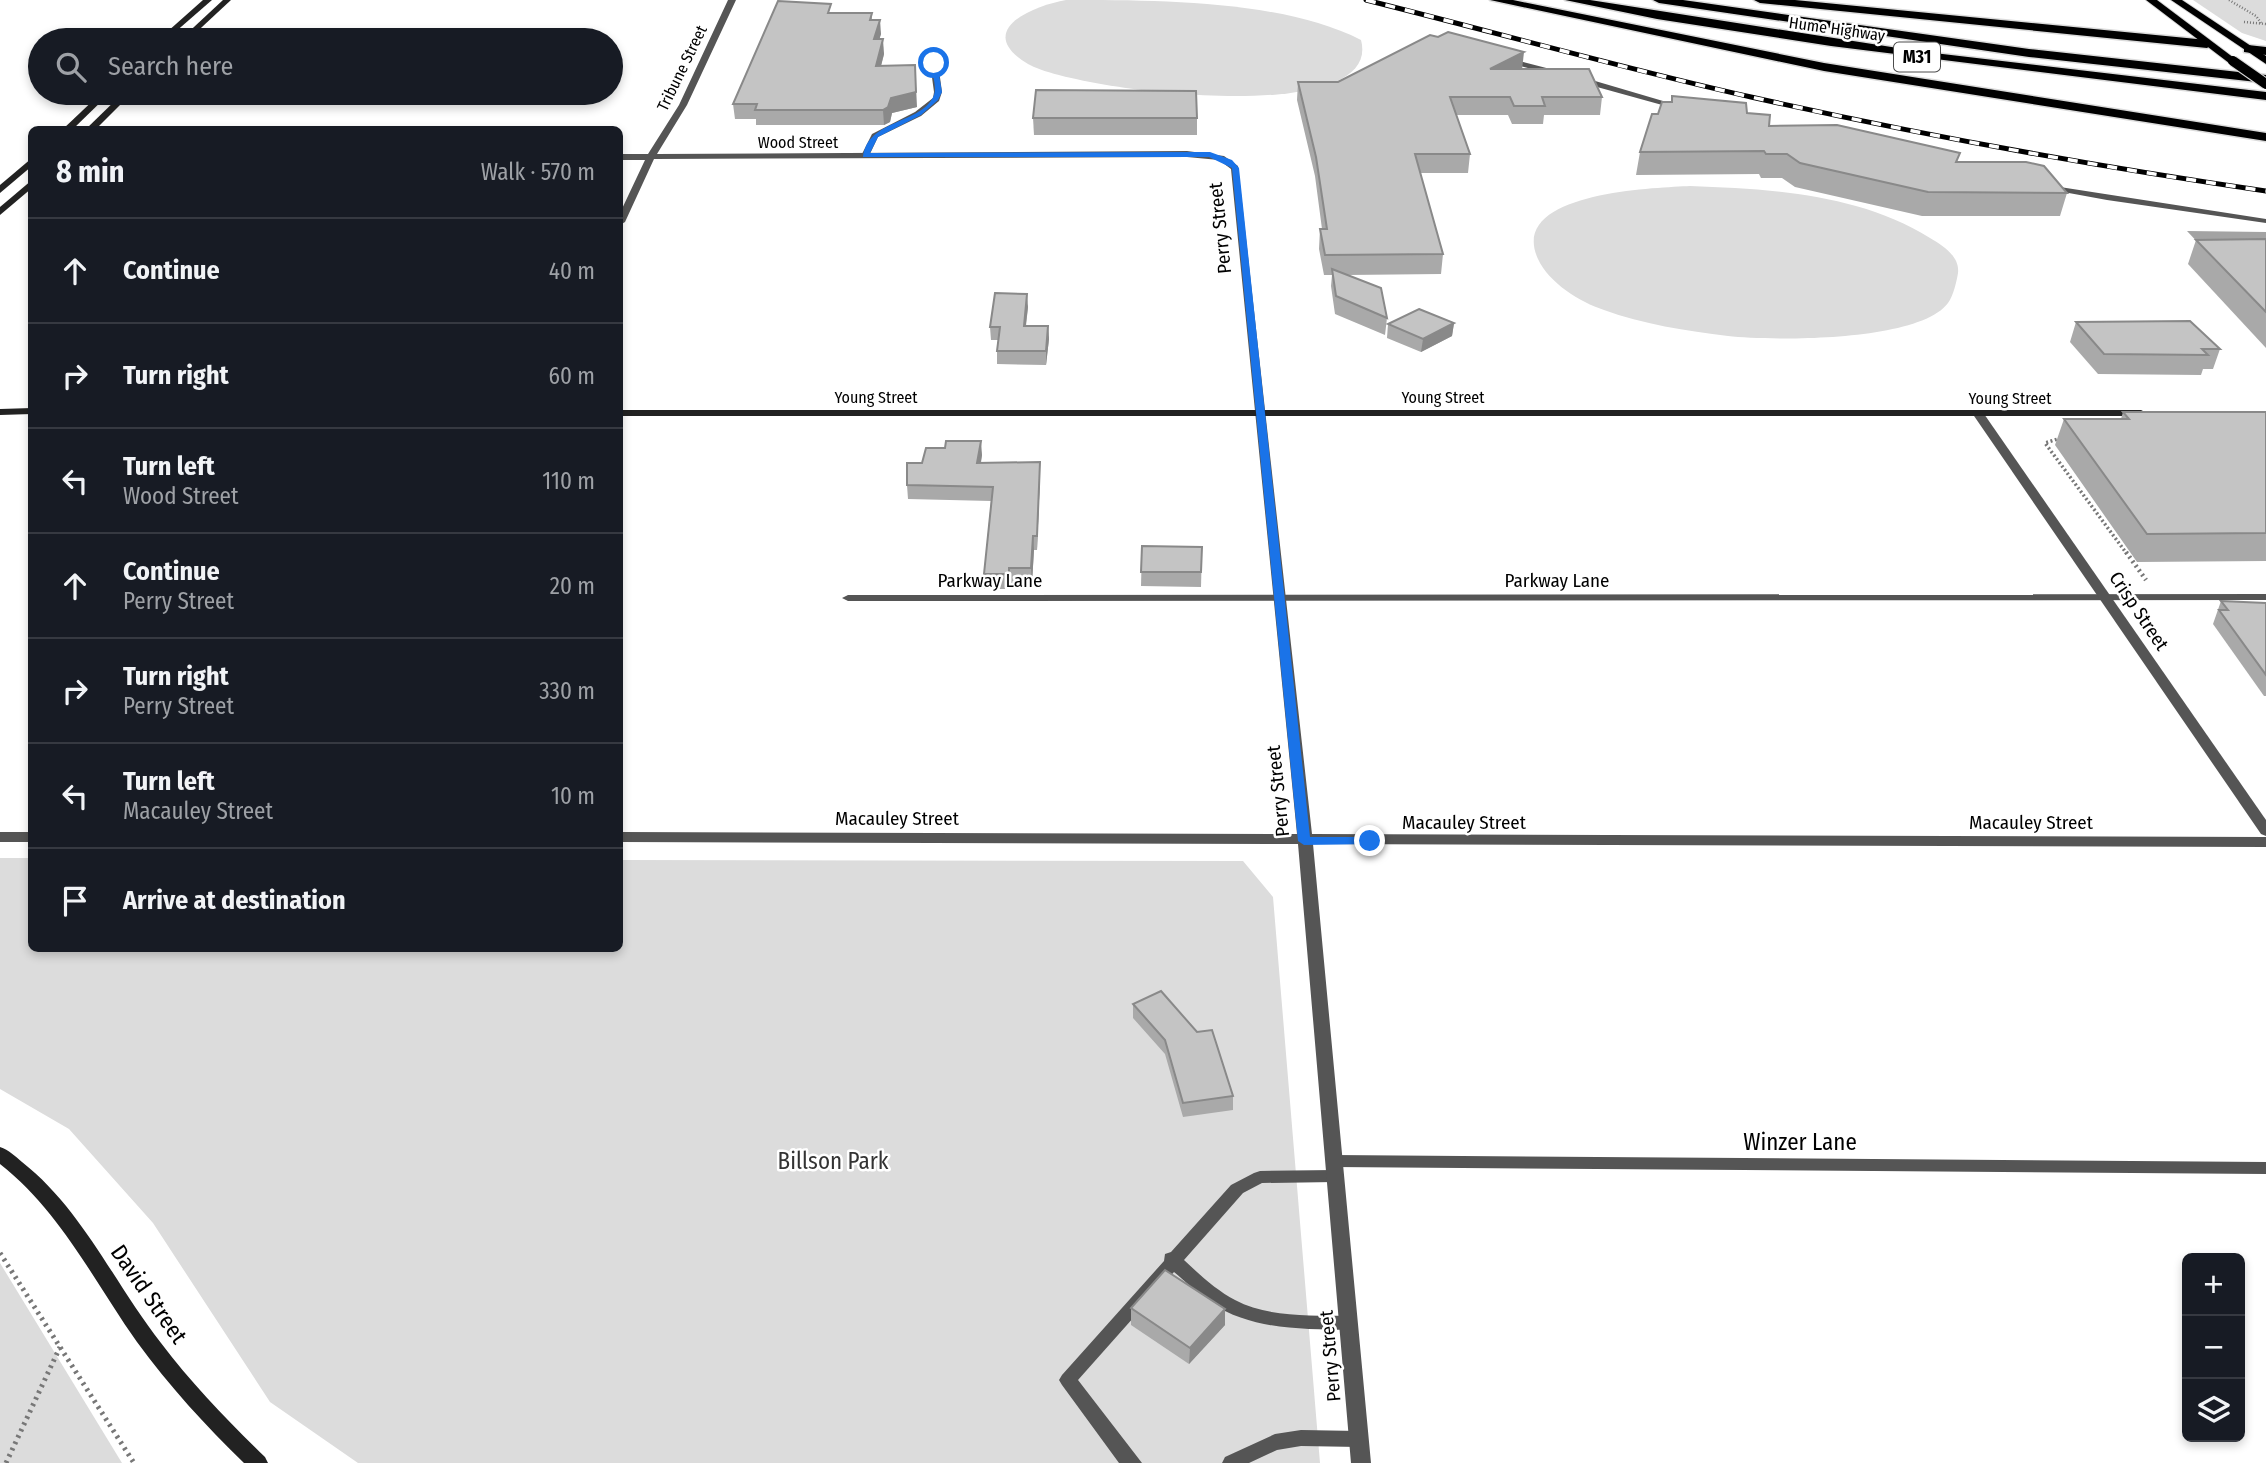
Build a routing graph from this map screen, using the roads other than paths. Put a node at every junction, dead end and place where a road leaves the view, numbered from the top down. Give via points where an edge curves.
1 (208, 0) edge
2 (227, 0) edge
3 (732, 0) edge
4 (1496, 0) edge
5 (1571, 0) edge
6 (1659, 0) edge
7 (1760, 0) edge
8 (2151, 0) edge
9 (2176, 0) edge
10 (190, 2) dead end
11 (174, 28) edge
12 (176, 28) edge
13 (197, 28) edge
14 (2207, 44) junction
15 (2248, 49) junction
16 (2266, 51) edge
17 (1499, 58) edge
18 (2266, 61) edge
19 (934, 63) dead end
20 (1563, 75) edge
21 (1576, 79) edge
22 (2266, 82) edge
23 (2266, 96) edge
24 (93, 105) edge
25 (115, 105) edge
26 (1693, 110) edge
27 (70, 126) edge
28 (93, 126) edge
29 (2266, 137) edge
30 (1187, 154) joint
31 (865, 156) junction
32 (623, 157) edge
33 (651, 157) junction
34 (28, 165) edge
35 (2040, 185) edge
36 (28, 187) edge
37 (0, 190) edge
38 (0, 212) edge
39 (623, 216) edge
40 (2266, 221) edge
41 (28, 411) edge
42 (0, 412) edge
43 (623, 413) edge
44 (1259, 413) junction
45 (2156, 413) edge
46 (1978, 414) junction
47 (1280, 597) junction
48 (2107, 597) junction
49 (2266, 597) edge
50 (848, 598) dead end
51 (2266, 831) edge
52 (0, 837) edge
53 (28, 837) edge
54 (623, 837) edge
55 (1304, 841) junction
56 (2266, 842) edge
57 (0, 1154) edge
58 (1334, 1168) junction
59 (2266, 1168) edge
60 (1171, 1259) junction
61 (1348, 1323) junction
62 (1359, 1439) junction
63 (258, 1463) edge
64 (1133, 1463) edge
65 (1231, 1463) edge
66 (1362, 1463) edge

1 - 12 main road
2 - 13 main road
3 - 33 street, Tribune Street via 683,105
4 - 29 highway via 1811,65
5 - 23 highway, Hume Highway / M31 via 1915,56
6 - 22 highway, Hume Highway / M31
7 - 14 highway
8 - 14 main road
9 - 15 main road
10 - 11 main road
14 - 15 main road
14 - 22 main road, bridge
15 - 16 highway
15 - 18 main road
17 - 20 lane
19 - 31 lane via 936,99 876,136
21 - 26 lane
24 - 27 main road
25 - 28 main road
30 - 31 street, Wood Street
30 - 44 street, Perry Street via 1210,155 1235,168
31 - 33 street, Wood Street
32 - 33 street, Wood Street
33 - 39 street, Tribune Street
34 - 37 main road
35 - 40 lane
36 - 38 main road
41 - 42 main road
43 - 44 main road, Young Street
44 - 46 main road, Young Street
44 - 47 street, Perry Street
45 - 46 main road, Young Street
46 - 48 street, Crisp Street
47 - 48 lane, Parkway Lane
47 - 50 lane, Parkway Lane
47 - 55 street, Perry Street
48 - 49 lane, Parkway Lane
48 - 51 street, Crisp Street
52 - 53 street
54 - 55 street, Macauley Street
55 - 56 street, Macauley Street
55 - 58 street, Perry Street
57 - 63 main road, David Street via 22,1169 76,1230 145,1337
58 - 59 lane, Winzer Lane
58 - 60 lane via 1268,1176 1237,1189
58 - 61 street, Perry Street
60 - 61 lane via 1217,1299 1248,1314 1279,1321
60 - 64 lane via 1068,1380
61 - 62 street, Perry Street
62 - 65 lane via 1275,1442
62 - 66 street, Perry Street

